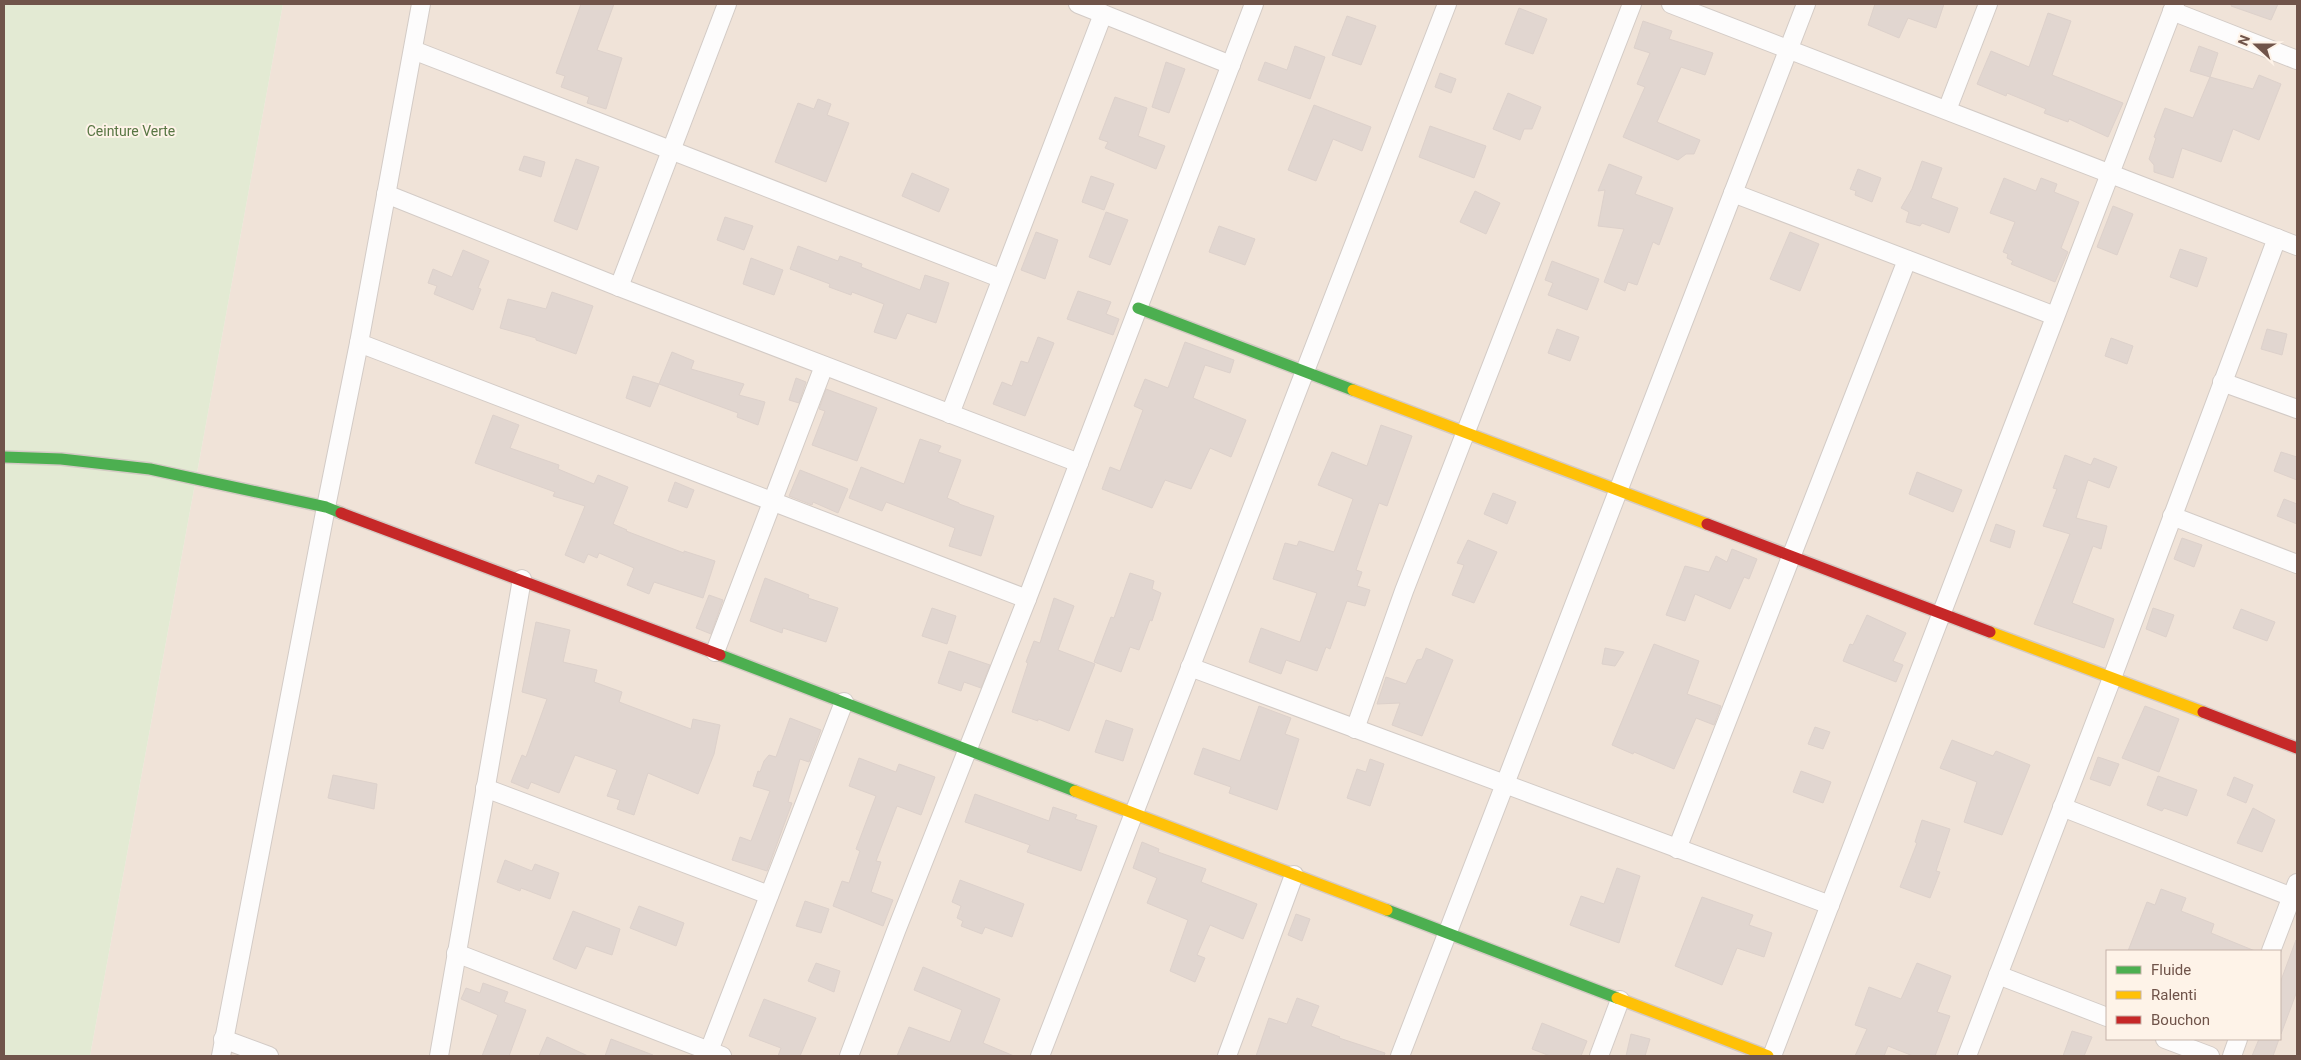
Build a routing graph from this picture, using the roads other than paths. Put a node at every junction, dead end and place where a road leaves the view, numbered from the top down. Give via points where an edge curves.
1 (421, 4) edge
2 (727, 4) edge
3 (1078, 4) edge
4 (1254, 4) edge
5 (1447, 4) edge
6 (1632, 4) edge
7 (1671, 4) edge
8 (1806, 4) edge
9 (1988, 4) edge
10 (2174, 7) edge
11 (1103, 14) junction
12 (1788, 49) junction
13 (413, 50) junction
14 (2297, 60) edge
15 (1231, 65) junction
16 (1947, 110) junction
17 (671, 151) junction
18 (2110, 173) junction
19 (1733, 193) junction
20 (386, 194) junction
21 (2277, 238) junction
22 (2297, 246) edge
23 (1907, 260) junction
24 (1000, 278) junction
25 (619, 287) junction
26 (1138, 308) junction
27 (2056, 316) junction
28 (359, 343) junction
29 (824, 366) junction
30 (1305, 371) junction
31 (2222, 382) junction
32 (2297, 410) edge
33 (950, 414) junction
34 (1466, 433) junction
35 (4, 457) edge
36 (1079, 463) junction
37 (1618, 490) junction
38 (773, 501) junction
39 (326, 507) junction
40 (2172, 516) junction
41 (1791, 556) junction
42 (2297, 564) edge
43 (522, 579) junction
44 (1028, 599) junction
45 (1941, 613) junction
46 (715, 652) junction
47 (1190, 667) junction
48 (2112, 678) junction
49 (844, 702) junction
50 (1355, 729) junction
51 (2297, 748) edge
52 (968, 750) junction
53 (1505, 784) junction
54 (485, 788) junction
55 (2062, 807) junction
56 (1134, 813) junction
57 (1677, 849) junction
58 (1294, 874) junction
59 (2295, 890) edge
60 (769, 895) junction
61 (1830, 905) junction
62 (1447, 933) junction
63 (2271, 950) edge
64 (456, 953) junction
65 (1998, 975) junction
66 (1620, 1000) junction
67 (2106, 1017) edge
68 (2167, 1040) edge
69 (2238, 1040) edge
70 (222, 1048) edge
71 (712, 1054) edge
72 (269, 1056) edge
73 (438, 1056) edge
74 (849, 1056) edge
75 (1040, 1056) edge
76 (1227, 1056) edge
77 (1400, 1056) edge
78 (1599, 1056) edge
79 (1770, 1056) edge
80 (1967, 1056) edge
81 (2210, 1056) edge
82 (2232, 1056) edge

1 - 13 street
2 - 17 street
3 - 11 street
4 - 15 street
5 - 30 street
6 - 34 street
7 - 12 street
8 - 12 street
9 - 16 street
10 - 14 street
10 - 18 street
11 - 15 street
11 - 24 street
12 - 16 street
12 - 19 street
13 - 17 street
13 - 20 street
15 - 26 street
16 - 18 street
17 - 24 street
17 - 25 street
18 - 21 street
18 - 27 street
19 - 23 street
19 - 37 street
20 - 25 street
20 - 28 street
21 - 22 street
21 - 31 street
23 - 27 street
23 - 41 street
24 - 33 street
25 - 29 street
26 - 30 street
26 - 36 street
27 - 45 street
28 - 38 street
28 - 39 street
29 - 33 street
29 - 38 street
30 - 34 street
30 - 47 street
31 - 32 street
31 - 40 street
33 - 36 street
34 - 37 street
34 - 50 street via 1404,591
35 - 39 street via 61,459 150,469
36 - 44 street
37 - 41 street
37 - 53 street
38 - 44 street
38 - 46 street
39 - 43 street
39 - 70 street
40 - 42 street
40 - 48 street
41 - 45 street
41 - 57 street
43 - 46 street
43 - 54 street
44 - 52 street
45 - 48 street
45 - 61 street
46 - 49 street
47 - 50 street
47 - 56 street
48 - 51 street
48 - 55 street
49 - 52 street
49 - 60 street
50 - 53 street
52 - 56 street
52 - 74 street
53 - 57 street
53 - 62 street
54 - 60 street
54 - 64 street
55 - 59 street
55 - 65 street
56 - 58 street
56 - 75 street
57 - 61 street
58 - 62 street
58 - 76 street
59 - 63 street
60 - 71 street
61 - 79 street
62 - 66 street
62 - 77 street
64 - 71 street
64 - 73 street
65 - 67 street
65 - 80 street
66 - 78 street
66 - 79 street
68 - 81 street
69 - 82 street
70 - 72 street

